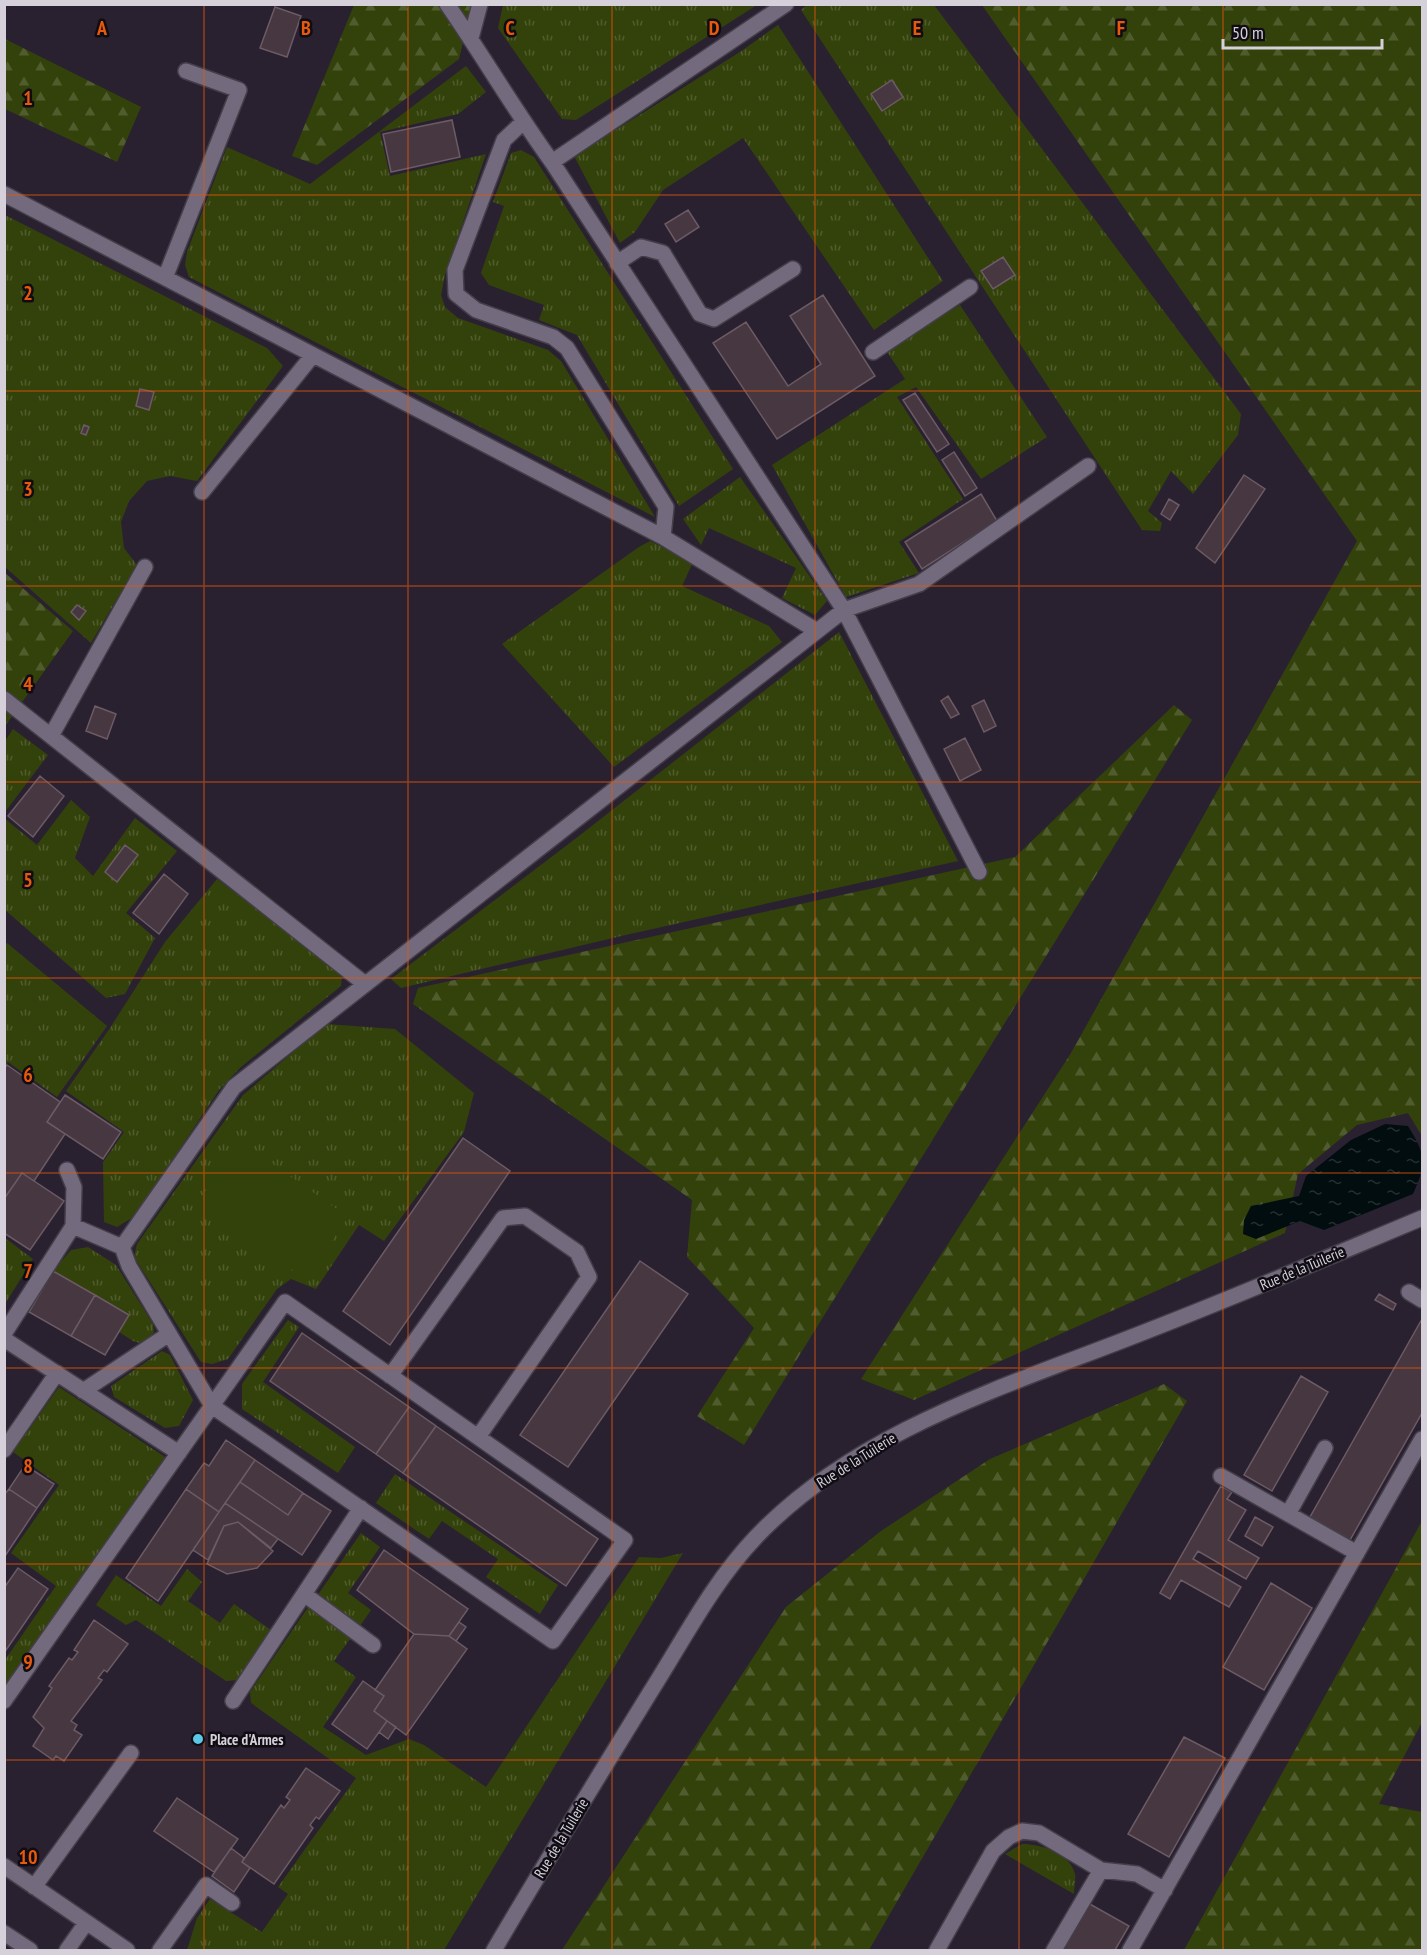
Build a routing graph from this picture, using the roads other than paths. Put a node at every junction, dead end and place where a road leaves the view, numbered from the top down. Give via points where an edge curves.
1 (447, 4) edge
2 (480, 4) edge
3 (786, 4) edge
4 (471, 39) junction
5 (186, 71) dead end
6 (523, 122) junction
7 (552, 162) junction
8 (4, 194) edge
9 (617, 262) junction
10 (793, 269) dead end
11 (165, 278) junction
12 (970, 287) dead end
13 (873, 352) dead end
14 (313, 355) junction
15 (1088, 466) dead end
16 (202, 492) dead end
17 (663, 537) junction
18 (145, 567) dead end
19 (844, 610) junction
20 (817, 631) junction
21 (4, 699) edge
22 (51, 736) junction
23 (979, 872) dead end
24 (365, 984) junction
25 (67, 1170) dead end
26 (1422, 1218) edge
27 (73, 1226) junction
28 (122, 1247) junction
29 (4, 1334) edge
30 (170, 1334) junction
31 (4, 1339) edge
32 (57, 1373) junction
33 (390, 1376) junction
34 (83, 1391) junction
35 (213, 1406) junction
36 (478, 1437) junction
37 (1422, 1439) edge
38 (1325, 1448) dead end
39 (4, 1450) edge
40 (179, 1453) junction
41 (1221, 1476) dead end
42 (361, 1508) junction
43 (1288, 1514) junction
44 (1357, 1553) junction
45 (304, 1594) junction
46 (373, 1645) dead end
47 (4, 1701) edge
48 (233, 1701) dead end
49 (131, 1753) dead end
50 (4, 1866) edge
51 (1101, 1870) junction
52 (34, 1887) junction
53 (1165, 1890) junction
54 (231, 1903) dead end
55 (86, 1923) junction
56 (4, 1933) edge
57 (30, 1950) edge
58 (67, 1950) edge
59 (127, 1950) edge
60 (160, 1950) edge
61 (494, 1950) edge
62 (937, 1950) edge
63 (1054, 1950) edge
64 (1130, 1950) edge

1 - 4 street
2 - 4 street
3 - 7 street
4 - 6 street
5 - 11 street via 239,90
6 - 7 street
6 - 17 street via 504,140 455,270 456,294 476,310 553,337 567,348 666,507
7 - 9 street
8 - 11 street
9 - 10 street via 641,247 663,253 700,314 714,319
9 - 19 street
11 - 14 street
12 - 13 street
14 - 16 street
14 - 17 street
15 - 19 street via 920,584
17 - 20 street
18 - 22 street
19 - 20 street
19 - 23 street
20 - 24 street
21 - 22 street
22 - 24 street
24 - 28 street via 234,1087
25 - 27 street via 74,1187
26 - 61 street, Rue de la Tuilerie via 1206,1309 945,1410 890,1437 805,1493 756,1538 714,1590
27 - 28 street
27 - 29 street
28 - 30 street via 129,1266
30 - 34 street
30 - 35 street
31 - 32 street
32 - 34 street
32 - 39 street
33 - 35 street via 285,1302
33 - 36 street
33 - 36 street via 503,1218 525,1216 577,1252 589,1277
34 - 40 street
35 - 40 street
35 - 42 street
36 - 42 street via 625,1540 553,1641
37 - 44 street
38 - 43 street
40 - 47 street
41 - 43 street
42 - 45 street
43 - 44 street
44 - 53 street
45 - 46 street
45 - 48 street
49 - 52 street
50 - 52 street
51 - 53 street via 1137,1874
51 - 62 street via 1039,1833 1022,1831 1009,1837 993,1851
51 - 63 street
52 - 55 street
53 - 64 street
54 - 60 street via 206,1885
55 - 58 street
55 - 59 street
56 - 57 street

